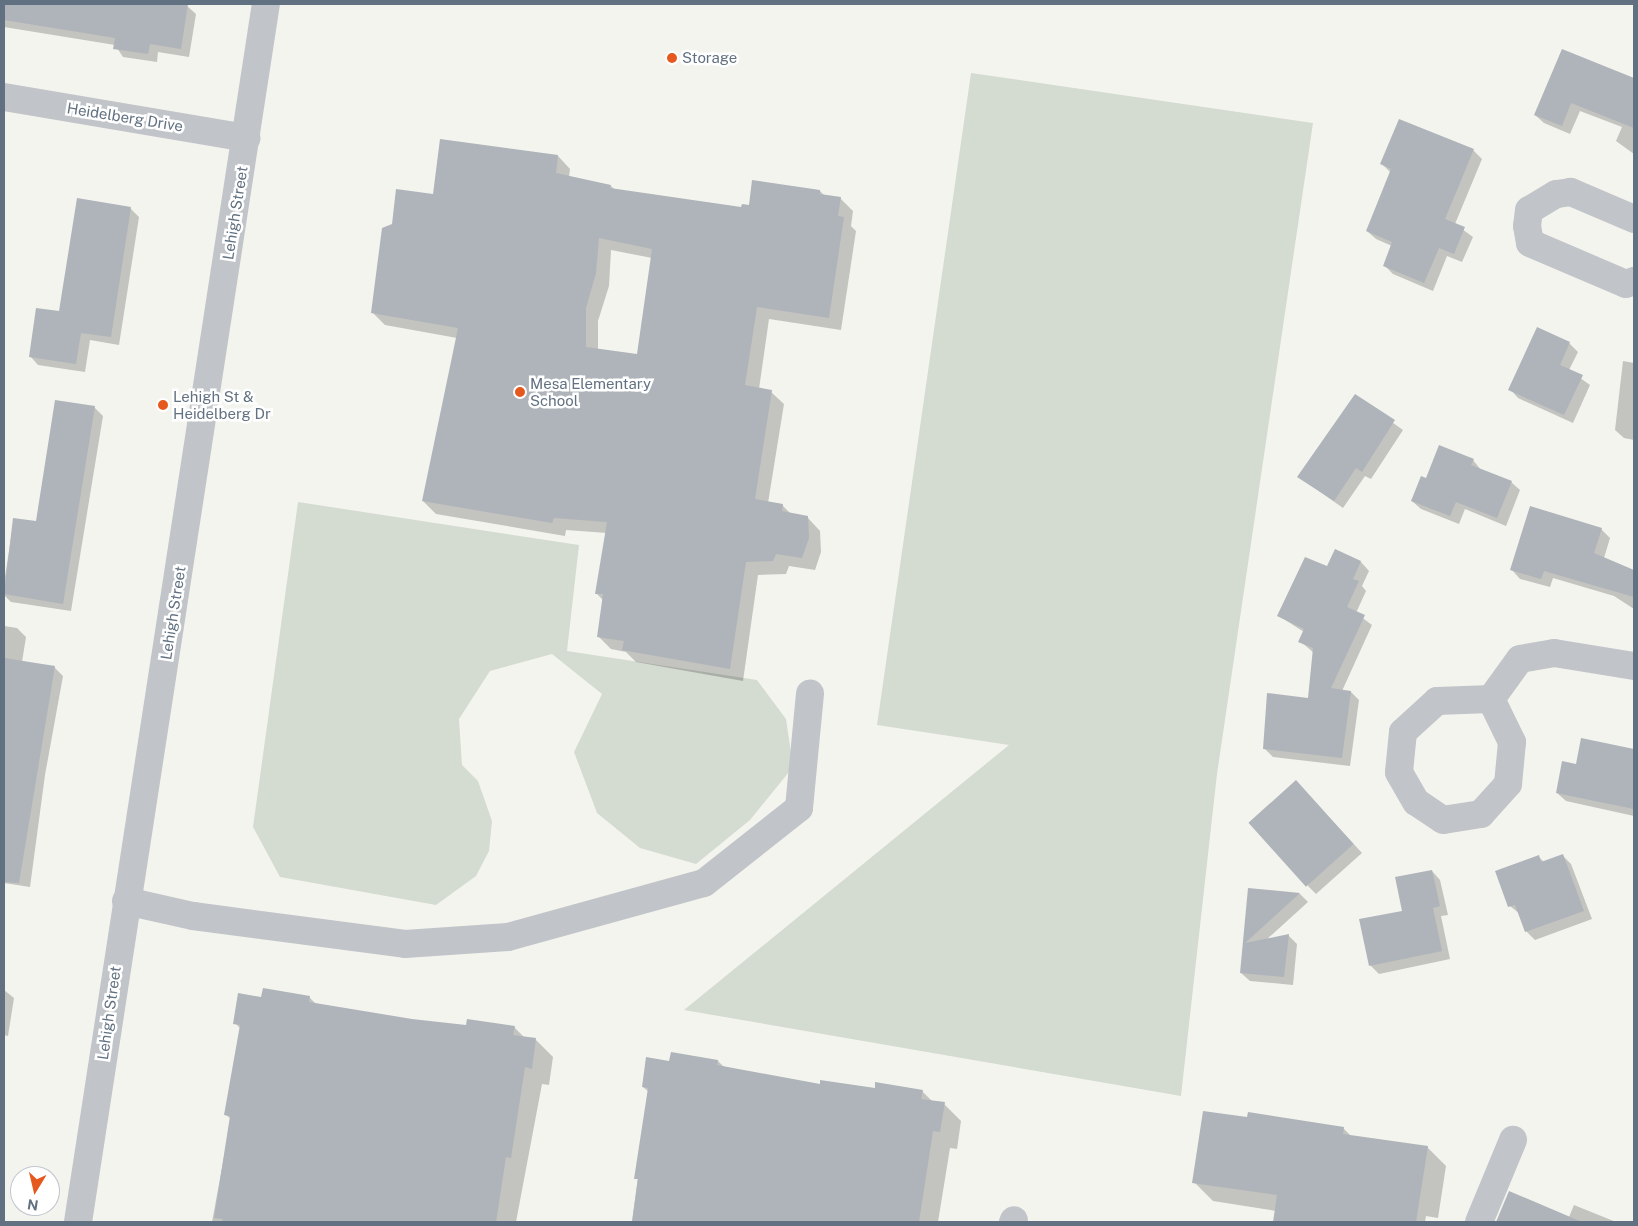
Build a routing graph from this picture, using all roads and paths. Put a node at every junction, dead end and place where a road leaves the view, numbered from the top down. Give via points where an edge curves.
1 (266, 4) edge
2 (4, 97) edge
3 (247, 138) junction
4 (1634, 219) edge
5 (1634, 282) edge
6 (1634, 666) edge
7 (810, 694) dead end
8 (1491, 699) junction
9 (126, 901) junction
10 (1513, 1140) dead end
11 (78, 1222) edge
12 (1479, 1222) edge

1 - 3 street, Lehigh Street
2 - 3 street, Heidelberg Drive
3 - 9 street, Lehigh Street
4 - 5 street via 1570,192 1556,194 1529,210 1527,226 1530,244 1626,284
6 - 8 street via 1554,653 1520,659
7 - 9 street via 799,808 704,883 508,937 405,944 193,916
8 - 8 street via 1437,702 1403,732 1398,772 1416,802 1443,820 1481,814 1508,784 1512,742
9 - 11 street, Lehigh Street
10 - 12 street

